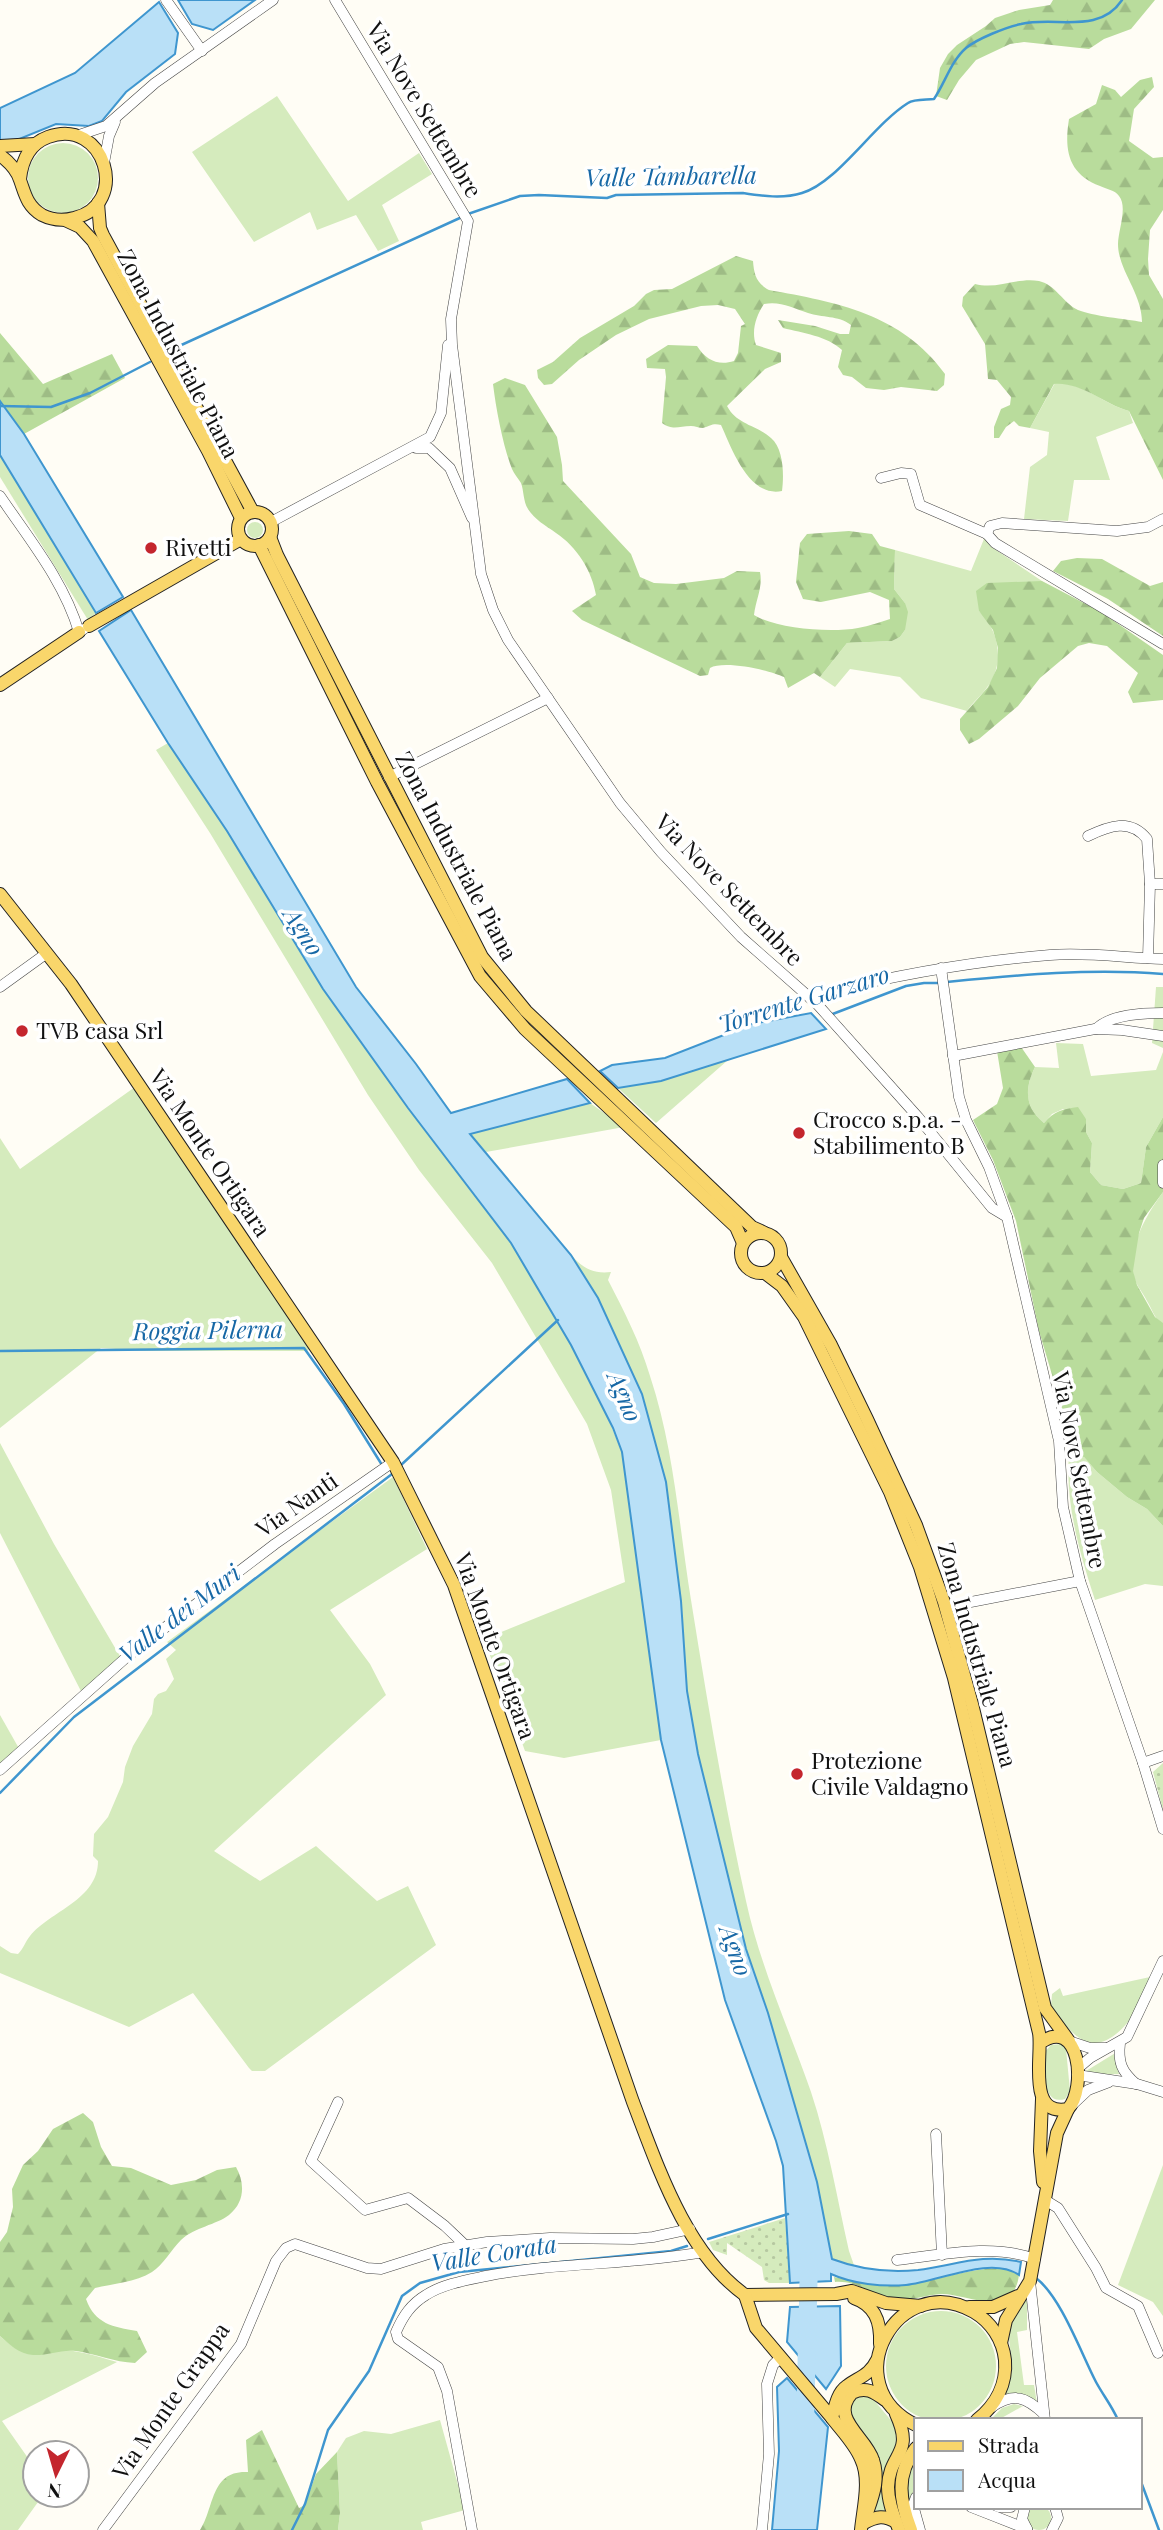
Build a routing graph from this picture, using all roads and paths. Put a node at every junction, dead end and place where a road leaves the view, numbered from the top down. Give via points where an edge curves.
1 (166, 0) edge
2 (273, 0) edge
3 (335, 0) edge
4 (202, 51) junction
5 (117, 118) junction
6 (76, 136) junction
7 (35, 144) junction
8 (0, 146) edge
9 (0, 155) edge
10 (104, 163) junction
11 (20, 179) junction
12 (98, 203) junction
13 (65, 220) junction
14 (451, 319) junction
15 (411, 448) junction
16 (881, 478) dead end
17 (0, 496) edge
18 (253, 512) junction
19 (241, 519) junction
20 (1163, 519) edge
21 (271, 522) junction
22 (476, 525) junction
23 (987, 534) junction
24 (270, 537) junction
25 (241, 539) junction
26 (258, 545) junction
27 (84, 629) junction
28 (1163, 644) edge
29 (0, 685) edge
30 (548, 698) junction
31 (389, 777) junction
32 (1088, 836) dead end
33 (1150, 884) junction
34 (1163, 884) edge
35 (0, 894) edge
36 (47, 953) junction
37 (1148, 958) junction
38 (1163, 959) edge
39 (941, 968) junction
40 (0, 987) edge
41 (814, 1001) junction
42 (1163, 1013) edge
43 (1095, 1029) junction
44 (1163, 1036) edge
45 (953, 1056) junction
46 (1163, 1165) edge
47 (1163, 1183) edge
48 (1007, 1217) junction
49 (763, 1232) junction
50 (743, 1243) junction
51 (780, 1257) junction
52 (765, 1273) junction
53 (393, 1462) junction
54 (1080, 1581) junction
55 (945, 1607) junction
56 (1163, 1756) edge
57 (1143, 1763) junction
58 (0, 1770) edge
59 (1163, 1829) edge
60 (1163, 1961) edge
61 (1069, 2041) junction
62 (1040, 2043) junction
63 (1120, 2043) junction
64 (1106, 2048) junction
65 (1077, 2072) junction
66 (1116, 2081) junction
67 (1137, 2084) junction
68 (1163, 2092) edge
69 (1042, 2097) junction
70 (338, 2102) dead end
71 (1070, 2107) junction
72 (936, 2134) dead end
73 (1045, 2200) junction
74 (690, 2229) junction
75 (465, 2245) junction
76 (704, 2252) junction
77 (942, 2255) junction
78 (897, 2260) dead end
79 (1034, 2262) junction
80 (1030, 2281) junction
81 (836, 2294) junction
82 (1021, 2294) junction
83 (745, 2295) junction
84 (766, 2296) junction
85 (921, 2306) junction
86 (966, 2308) junction
87 (756, 2328) junction
88 (1001, 2343) junction
89 (1158, 2353) dead end
90 (878, 2354) junction
91 (783, 2358) junction
92 (818, 2398) junction
93 (838, 2399) junction
94 (890, 2405) junction
95 (989, 2409) junction
96 (1044, 2417) edge
97 (832, 2418) junction
98 (979, 2418) edge
99 (914, 2423) edge
100 (914, 2451) edge
101 (914, 2509) edge
102 (976, 2509) edge
103 (1025, 2509) edge
104 (898, 2526) edge
105 (862, 2528) edge
106 (1028, 2529) edge
107 (103, 2530) edge
108 (472, 2530) edge
109 (762, 2530) edge
110 (911, 2530) edge
111 (920, 2530) edge

1 - 4 street
2 - 4 street
3 - 14 street, Via Nove Settembre via 468,220
4 - 5 street via 155,83
5 - 6 street via 106,127
5 - 10 street
6 - 7 main road via 55,135
6 - 10 main road via 93,146
7 - 8 main road
7 - 11 main road via 21,166
9 - 11 main road, Zona Industriale Piana
10 - 12 main road, Zona Industriale Piana via 106,183
11 - 13 main road, Zona Industriale Piana via 34,209
12 - 13 main road via 78,218
12 - 18 main road, Zona Industriale Piana via 103,235
13 - 19 main road, Zona Industriale Piana via 93,241
14 - 15 street via 438,422 430,437
14 - 22 street, Via Nove Settembre
15 - 21 street
15 - 22 street via 429,448 450,468
16 - 23 street via 911,474 920,505
17 - 27 street
18 - 19 main road
18 - 21 main road via 264,514
19 - 25 main road, Zona Industriale Piana
20 - 23 street via 1148,527 1117,531 1002,523 990,526
21 - 24 main road, Zona Industriale Piana
22 - 30 street, Via Nove Settembre via 481,574 493,610
23 - 28 street
24 - 26 main road
24 - 31 main road, Zona Industriale Piana
25 - 26 main road
25 - 27 main road
26 - 50 main road, Zona Industriale Piana via 469,958 498,1001 736,1227
27 - 29 main road
30 - 31 street
30 - 41 street, Via Nove Settembre via 620,803 661,852 741,937
31 - 49 main road, Zona Industriale Piana via 482,957 526,1011 752,1227
32 - 33 street via 1120,825 1142,832 1147,839
33 - 34 street
33 - 37 street
35 - 36 main road, Via Monte Ortigara
36 - 40 street
36 - 53 main road, Via Monte Ortigara
37 - 38 street
37 - 39 street via 1052,955
39 - 41 street via 864,984
39 - 45 street
41 - 48 street, Via Nove Settembre via 992,1208
42 - 43 street via 1129,1016
43 - 44 street
43 - 45 street
45 - 48 street via 966,1120
46 - 47 street
48 - 54 street, Via Nove Settembre via 1059,1441 1063,1507
49 - 50 main road
49 - 51 main road via 779,1244
50 - 52 main road via 740,1254 745,1266
51 - 52 main road
51 - 55 main road, Zona Industriale Piana via 867,1419 916,1525
52 - 62 main road, Zona Industriale Piana via 782,1286 804,1317 890,1492 920,1567 954,1678
53 - 58 street, Via Nanti via 275,1544 130,1656
53 - 74 main road, Via Monte Ortigara via 454,1585 633,2102 662,2177
54 - 55 street
54 - 57 street, Via Nove Settembre
55 - 61 main road, Zona Industriale Piana via 1045,2008
56 - 57 street
57 - 59 street, Via Nove Settembre
60 - 63 street via 1132,2031
61 - 62 main road via 1051,2038
61 - 64 street
61 - 65 main road
62 - 69 main road, Zona Industriale Piana
63 - 64 street
63 - 67 street via 1119,2063
64 - 65 street
65 - 66 street
65 - 71 main road via 1078,2093
66 - 67 street
66 - 71 street via 1088,2090
67 - 68 street
69 - 71 main road via 1051,2107
69 - 73 main road, Zona Industriale Piana
70 - 75 street via 311,2161 365,2210 408,2198
71 - 73 main road via 1056,2133
72 - 77 street
73 - 79 main road
73 - 89 street via 1058,2208 1105,2288 1138,2306
74 - 75 street, Via Monte Grappa via 653,2237 506,2239
74 - 76 main road, Via Monte Ortigara
75 - 107 street, Via Monte Grappa via 381,2269 333,2258 303,2244 286,2248 240,2344
76 - 83 main road, Via Monte Ortigara
76 - 108 street via 505,2272 428,2293 412,2305 396,2332 398,2339 438,2367 447,2391
77 - 78 street
77 - 79 street via 1013,2252
79 - 80 main road
80 - 82 main road
80 - 96 street
81 - 84 main road
81 - 85 main road via 852,2291 886,2303
81 - 90 main road via 863,2301 873,2309 881,2330
82 - 86 main road via 993,2307
82 - 88 main road via 1006,2319
83 - 84 main road
83 - 87 main road
84 - 87 main road
85 - 86 main road via 951,2303
85 - 90 main road via 888,2330
86 - 88 main road via 993,2328
87 - 91 main road
88 - 95 main road via 1003,2385
90 - 93 main road via 872,2369 847,2386
90 - 94 main road via 878,2380
91 - 92 main road
91 - 109 street via 773,2365 767,2384 770,2433
92 - 93 main road
92 - 97 main road
93 - 97 main road
94 - 99 main road
94 - 104 main road via 904,2443 888,2488
94 - 105 main road via 872,2390 863,2389 852,2393 844,2407 849,2426 867,2448 876,2470 877,2483
95 - 96 street via 1013,2397 1024,2399
95 - 98 main road
97 - 105 main road via 862,2459
100 - 110 main road via 900,2488
101 - 111 street
102 - 106 street
103 - 106 street
104 - 105 main road via 888,2517 876,2517

